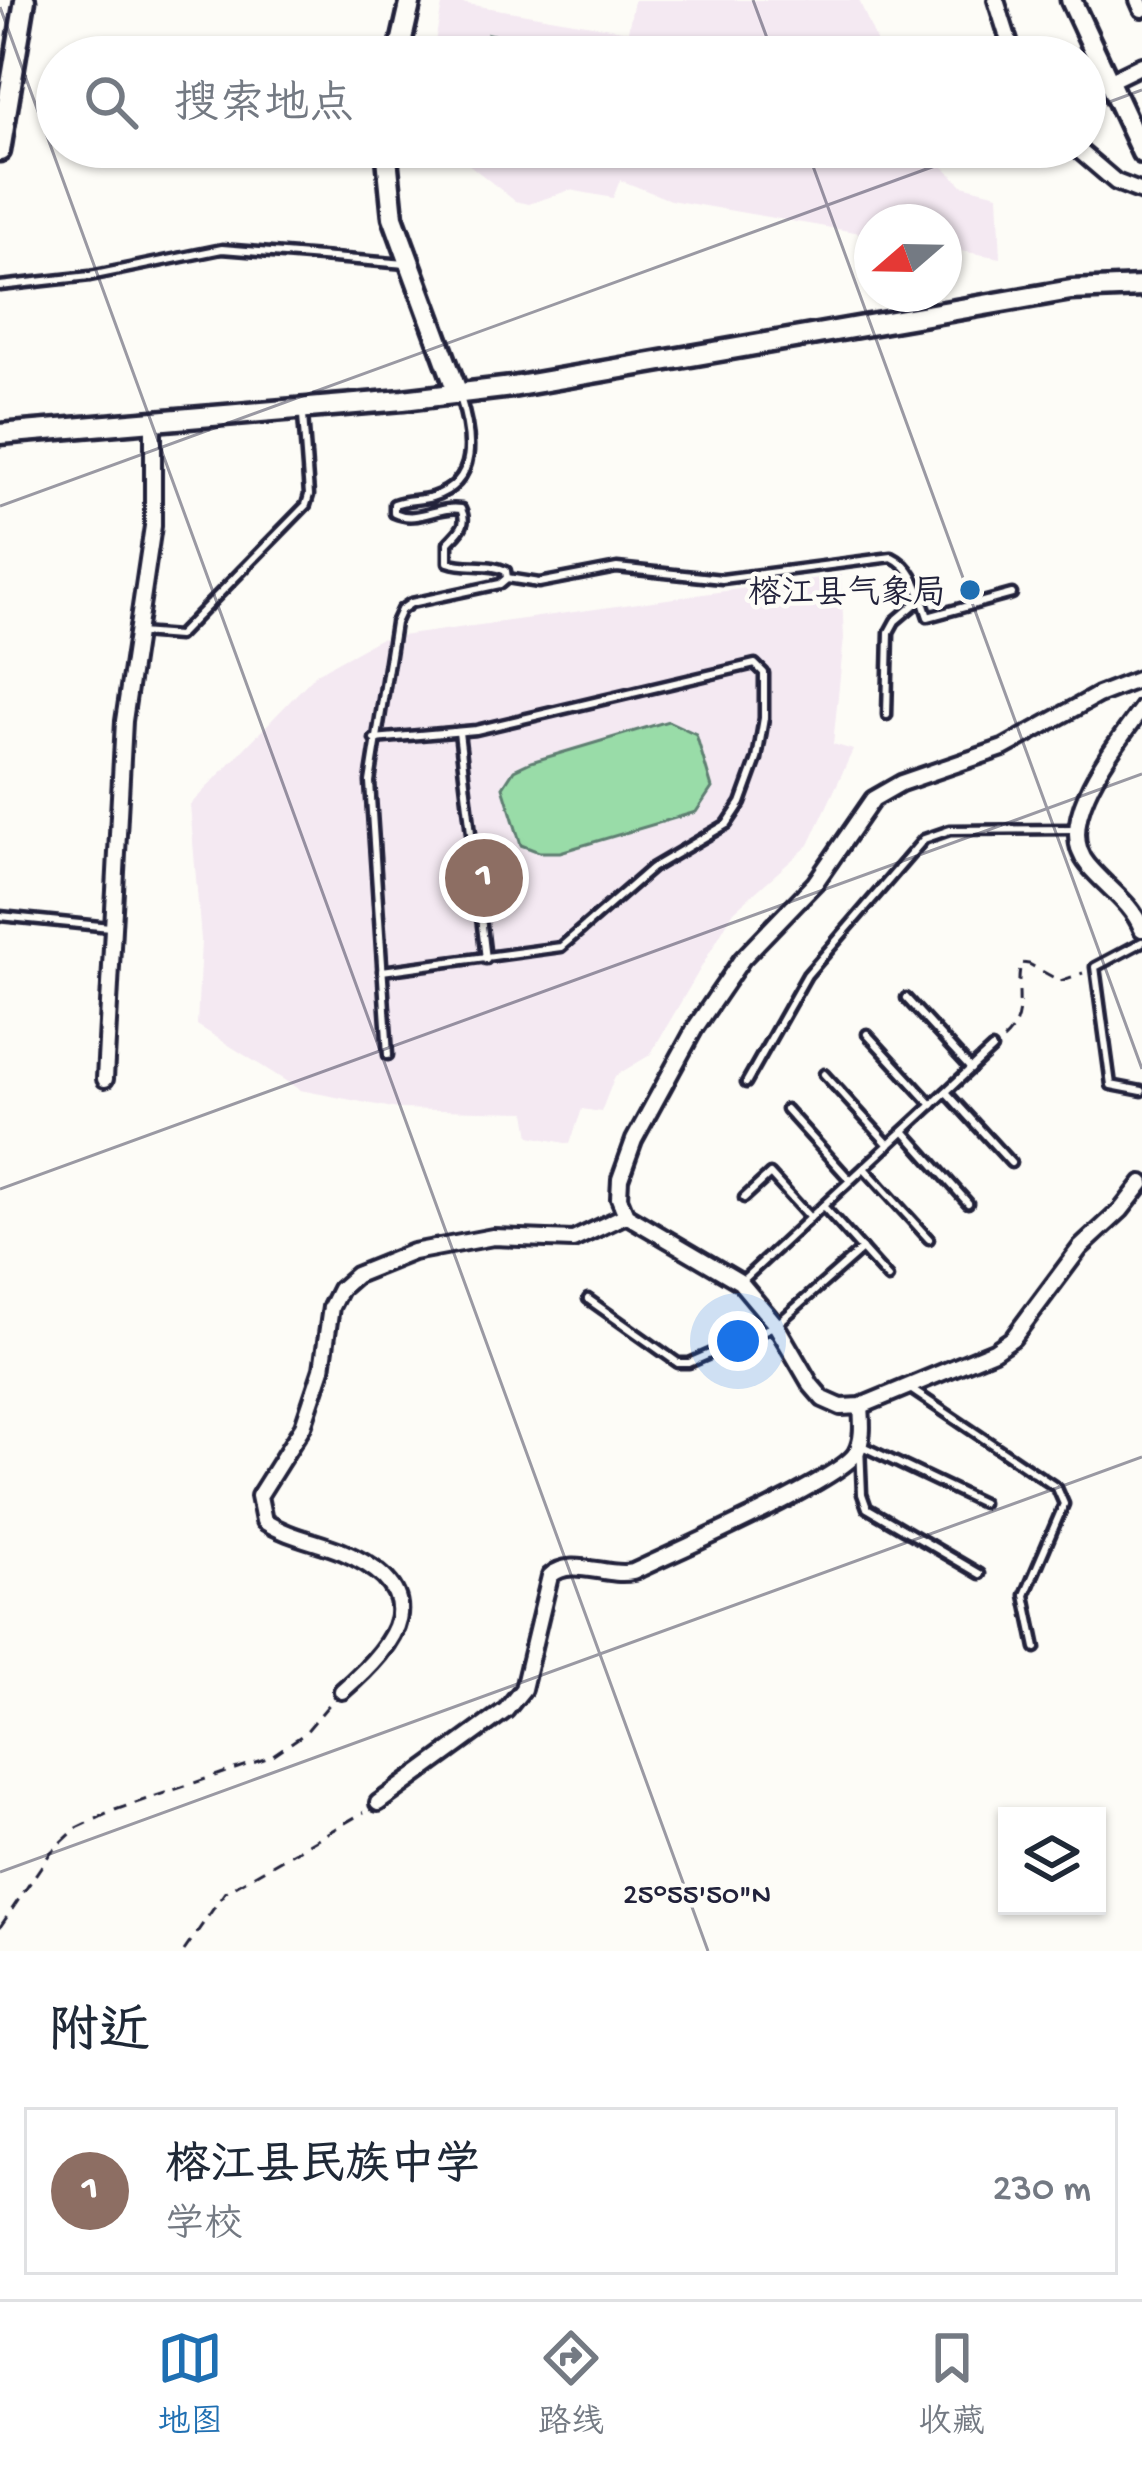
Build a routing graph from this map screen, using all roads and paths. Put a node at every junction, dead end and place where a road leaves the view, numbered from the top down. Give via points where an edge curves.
1 (25, 0) edge
2 (411, 0) edge
3 (996, 0) edge
4 (1071, 0) edge
5 (1138, 0) edge
6 (1142, 9) edge
7 (403, 36) edge
8 (1007, 36) edge
9 (1087, 36) edge
10 (1142, 65) edge
11 (1106, 77) edge
12 (1108, 81) junction
13 (0, 152) edge
14 (1142, 153) edge
15 (388, 168) edge
16 (1100, 168) edge
17 (1142, 192) edge
18 (408, 264) junction
19 (0, 286) edge
20 (1142, 286) edge
21 (458, 394) junction
22 (302, 409) junction
23 (153, 421) junction
24 (0, 434) edge
25 (507, 578) junction
26 (1012, 594) dead end
27 (921, 599) junction
28 (139, 633) junction
29 (1142, 678) edge
30 (1142, 708) edge
31 (887, 715) dead end
32 (458, 732) junction
33 (374, 739) junction
34 (1076, 829) junction
35 (0, 916) edge
36 (113, 927) junction
37 (1142, 929) edge
38 (1142, 942) edge
39 (486, 959) junction
40 (1095, 967) junction
41 (382, 971) junction
42 (906, 998) dead end
43 (867, 1034) dead end
44 (992, 1049) joint
45 (388, 1054) dead end
46 (971, 1069) junction
47 (824, 1074) dead end
48 (105, 1079) dead end
49 (746, 1083) dead end
50 (1142, 1091) edge
51 (946, 1092) junction
52 (932, 1106) junction
53 (786, 1109) dead end
54 (904, 1131) junction
55 (889, 1145) junction
56 (1011, 1163) dead end
57 (865, 1168) junction
58 (850, 1180) junction
59 (1142, 1184) edge
60 (744, 1198) dead end
61 (968, 1203) dead end
62 (823, 1206) junction
63 (626, 1215) junction
64 (810, 1218) junction
65 (929, 1239) dead end
66 (862, 1249) junction
67 (888, 1278) dead end
68 (740, 1282) junction
69 (588, 1300) dead end
70 (776, 1325) junction
71 (909, 1388) junction
72 (861, 1406) junction
73 (860, 1445) junction
74 (982, 1503) dead end
75 (980, 1574) dead end
76 (1036, 1648) dead end
77 (342, 1691) joint
78 (378, 1803) joint
79 (0, 1927) edge
80 (184, 1951) edge

1 - 13 main road
2 - 7 main road
3 - 8 street
4 - 9 main road
5 - 6 street
10 - 12 street
11 - 12 main road
12 - 14 main road
15 - 18 main road
16 - 17 street
18 - 19 lane via 222,249
18 - 21 main road
20 - 21 main road via 1070,290
21 - 22 main road
21 - 25 lane via 471,442 468,466 457,484 394,504 394,513 460,509 465,518 448,543 448,562 497,567
22 - 23 main road
22 - 28 lane via 306,506 178,636
23 - 24 main road
23 - 28 street via 153,526
25 - 27 lane via 538,583 617,568 722,579 892,557 905,563
25 - 33 lane via 401,610
26 - 27 lane via 928,617
27 - 31 lane via 889,632
28 - 36 street via 124,721
29 - 63 street via 1003,748 873,799 815,883 742,959 694,1028 634,1140 620,1179
30 - 34 street via 1084,801
32 - 33 lane
32 - 39 lane
32 - 39 lane via 755,664 764,673 757,759 727,824 652,868 561,947
33 - 41 lane
34 - 37 street via 1080,855
34 - 49 lane via 950,830 924,839 807,975
35 - 36 lane
36 - 48 street
38 - 40 lane
39 - 41 lane
40 - 44 path via 1060,981 1021,963 1015,1030
40 - 50 lane via 1111,1085
41 - 45 lane
42 - 46 lane
43 - 52 lane
44 - 46 lane
46 - 51 lane
47 - 55 lane
51 - 52 lane
51 - 56 lane
52 - 54 lane
53 - 58 lane
54 - 55 lane
54 - 61 lane
55 - 57 lane
57 - 58 lane
57 - 65 lane
58 - 62 lane
59 - 71 street via 1080,1248 1013,1338
60 - 64 lane via 770,1174
62 - 64 lane
62 - 66 lane
63 - 68 street
63 - 77 street via 573,1240 493,1237 413,1252 340,1289 303,1426 259,1496 264,1521 356,1558 393,1589 399,1614 392,1641
64 - 68 lane
66 - 67 lane
66 - 70 lane
68 - 70 street
69 - 70 lane via 678,1363
70 - 72 street via 824,1399
71 - 72 street
71 - 76 lane via 1057,1488 1064,1504 1025,1595
72 - 73 street
73 - 74 lane
73 - 75 lane via 867,1508
73 - 78 street via 819,1482 633,1572 557,1569 523,1689 506,1710
77 - 79 path via 304,1734 270,1757 77,1828 50,1852
78 - 80 path via 225,1892

